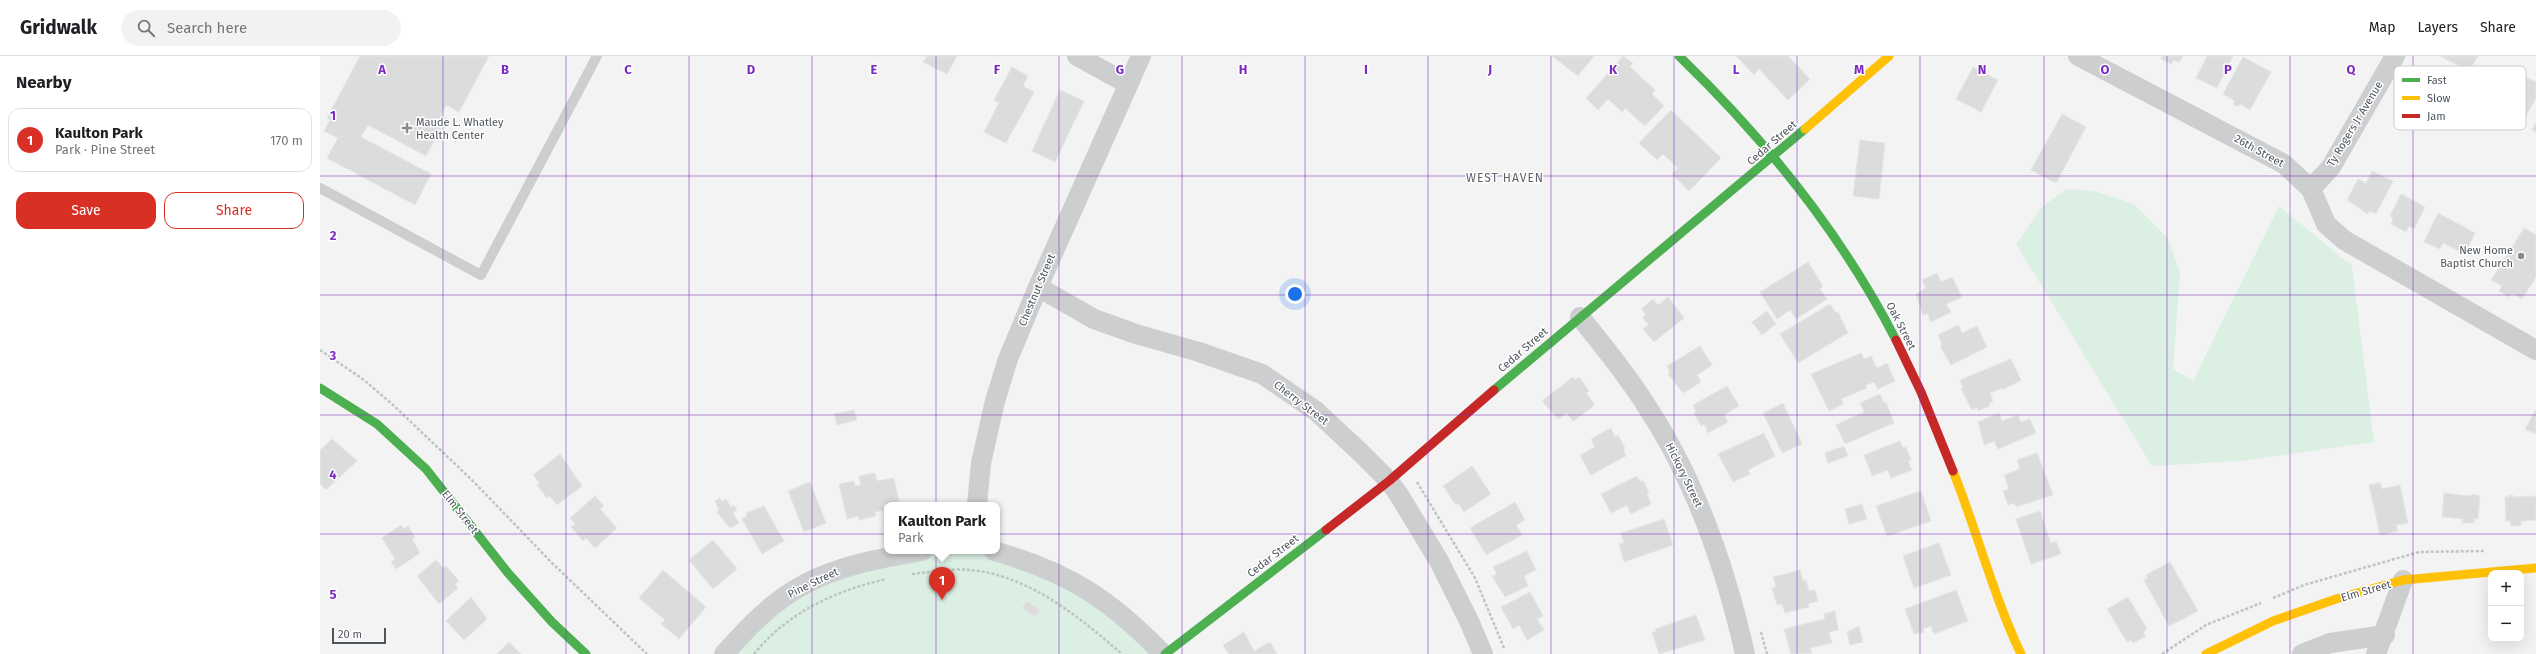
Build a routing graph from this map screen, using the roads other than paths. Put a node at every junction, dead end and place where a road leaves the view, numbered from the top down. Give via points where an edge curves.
1 (597, 56) edge
2 (1077, 56) edge
3 (1141, 56) edge
4 (1679, 56) edge
5 (1889, 56) edge
6 (2078, 56) edge
7 (2395, 56) edge
8 (1128, 84) junction
9 (1774, 157) junction
10 (320, 188) edge
11 (2311, 189) junction
12 (1038, 286) junction
13 (1580, 317) junction
14 (2536, 350) edge
15 (320, 388) edge
16 (1389, 481) junction
17 (977, 502) edge
18 (1000, 553) edge
19 (906, 554) edge
20 (2536, 568) edge
21 (2403, 580) junction
22 (2385, 635) junction
23 (586, 654) edge
24 (724, 654) edge
25 (1164, 654) edge
26 (1483, 654) edge
27 (1745, 654) edge
28 (2021, 654) edge
29 (2206, 654) edge
30 (2302, 654) edge
31 (2376, 654) edge

1 - 10 lane via 481,275
2 - 8 street
3 - 8 street, Chestnut Street
4 - 9 street, Oak Street via 1737,114
5 - 9 street, Cedar Street
6 - 11 street, 26th Street via 2284,164
7 - 11 street, Ty Rogers Jr Avenue via 2331,167
8 - 12 street, Chestnut Street
9 - 13 street, Cedar Street
9 - 28 street, Oak Street via 1833,233 1890,327 1968,509 2002,613
11 - 14 street, 26th Street via 2326,224 2344,240
12 - 16 street, Cherry Street via 1094,319 1262,374 1316,412
12 - 17 street, Chestnut Street via 1008,359 995,401 981,463
13 - 16 street, Cedar Street
13 - 27 street, Hickory Street via 1644,402 1690,483 1721,564
15 - 23 street, Elm Street via 376,424 426,469 508,573 552,622
16 - 25 street, Cedar Street
16 - 26 street, Cherry Street via 1439,561
18 - 25 street via 1033,562 1091,591 1143,632
19 - 24 street, Pine Street via 864,562 811,582 785,596 768,609
20 - 21 street, Elm Street
21 - 22 street
21 - 29 street, Elm Street via 2336,599 2273,621
22 - 30 street via 2330,643
22 - 31 street

